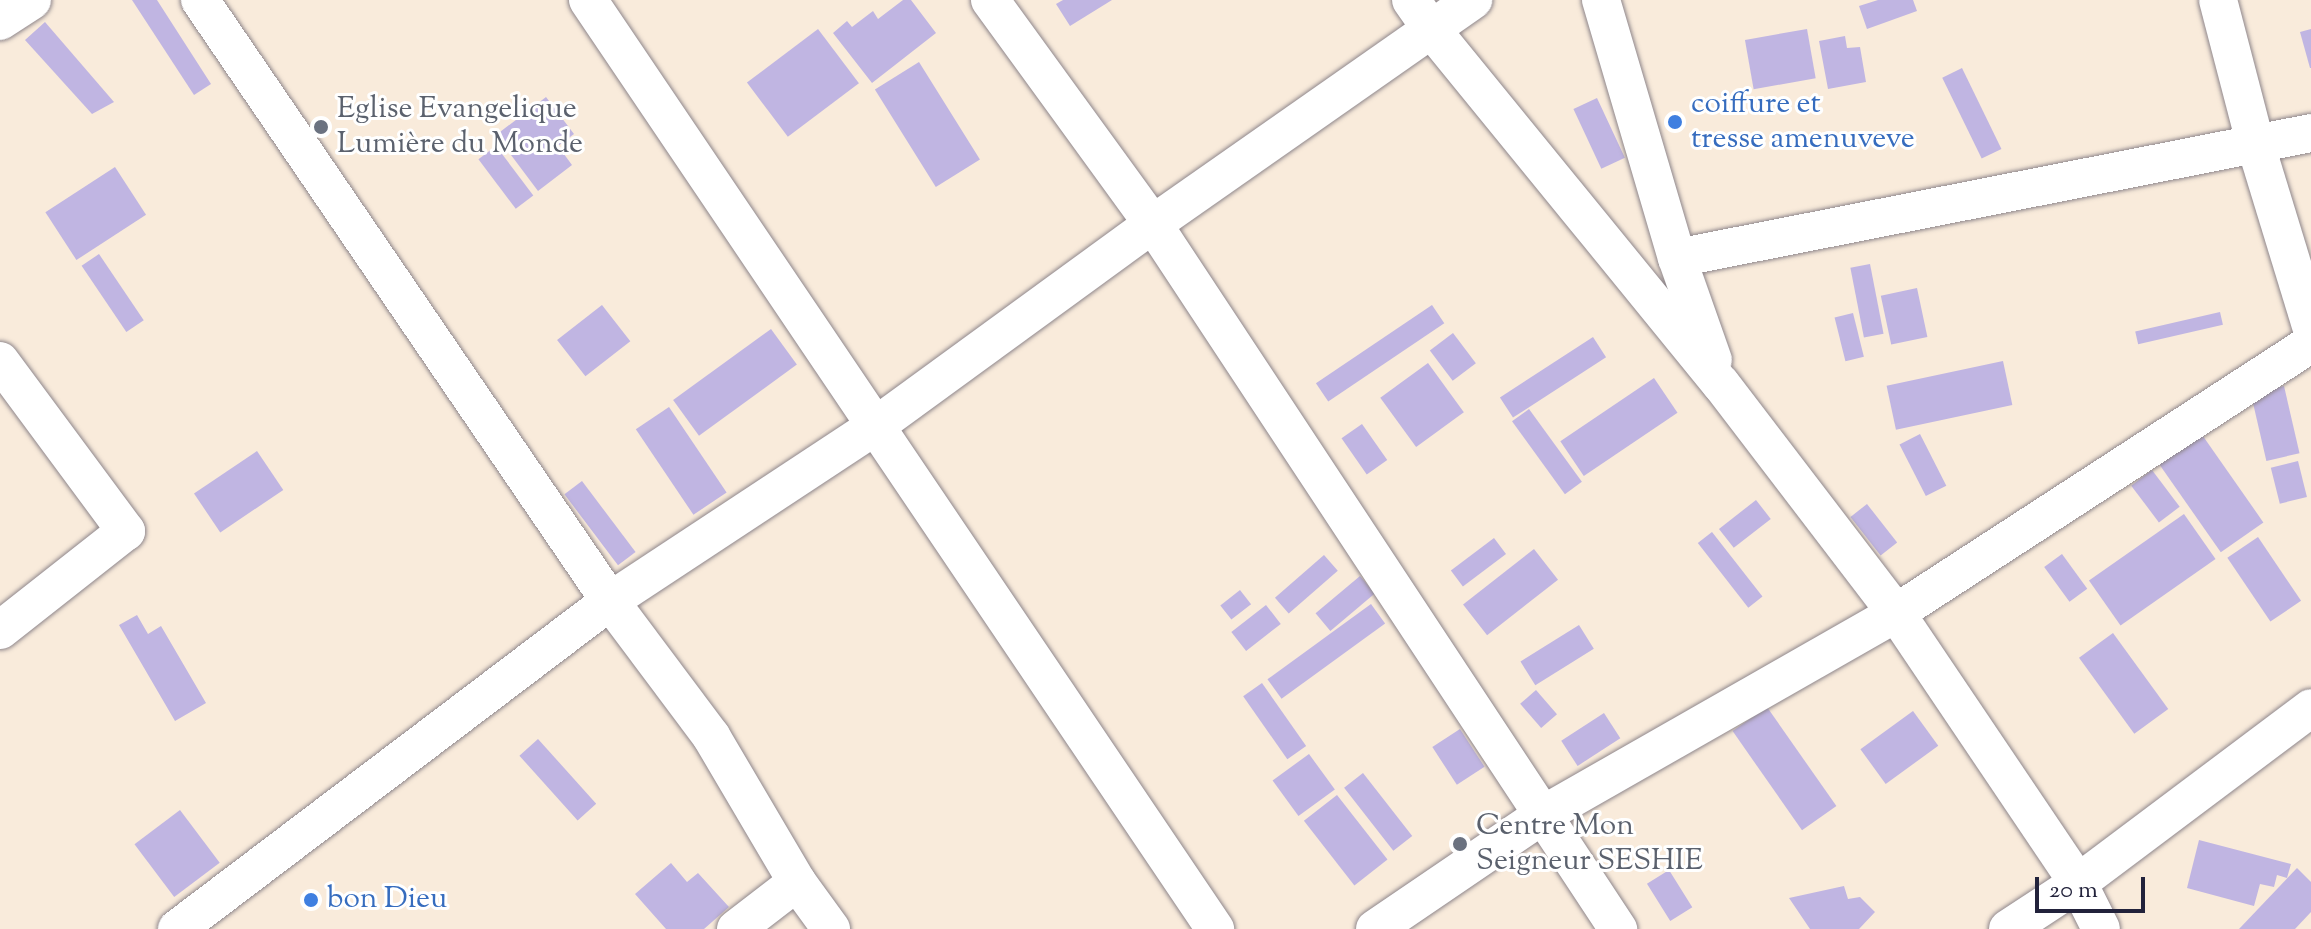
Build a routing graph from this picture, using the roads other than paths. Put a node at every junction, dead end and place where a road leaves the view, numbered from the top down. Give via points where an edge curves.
1 (32, 0) edge
2 (200, 0) edge
3 (588, 0) edge
4 (990, 0) edge
5 (1473, 0) edge
6 (1601, 0) edge
7 (2218, 0) edge
8 (1421, 15) edge
9 (0, 21) edge
10 (2311, 133) edge
11 (2256, 146) junction
12 (1153, 224) junction
13 (1677, 258) junction
14 (2311, 326) edge
15 (2311, 344) edge
16 (0, 361) edge
17 (1721, 384) junction
18 (877, 425) junction
19 (610, 601) junction
20 (1896, 613) junction
21 (0, 630) edge
22 (2311, 708) edge
23 (1544, 814) junction
24 (797, 882) junction
25 (2078, 883) junction
26 (177, 929) edge
27 (736, 929) edge
28 (831, 929) edge
29 (1215, 929) edge
30 (1375, 929) edge
31 (1618, 929) edge
32 (2008, 929) edge
33 (2101, 929) edge

1 - 9 street
2 - 19 street
3 - 18 street
4 - 12 street
5 - 8 street
6 - 13 street
7 - 11 street
8 - 12 street
8 - 17 street
10 - 11 street
11 - 13 street
11 - 14 street
12 - 18 street
12 - 23 street
13 - 17 street
15 - 20 street
16 - 21 street via 126,531
17 - 20 street
18 - 19 street
18 - 29 street
19 - 24 street via 711,736
19 - 26 street
20 - 23 street
20 - 25 street
22 - 25 street
23 - 30 street
23 - 31 street
24 - 27 street
24 - 28 street
25 - 32 street
25 - 33 street

